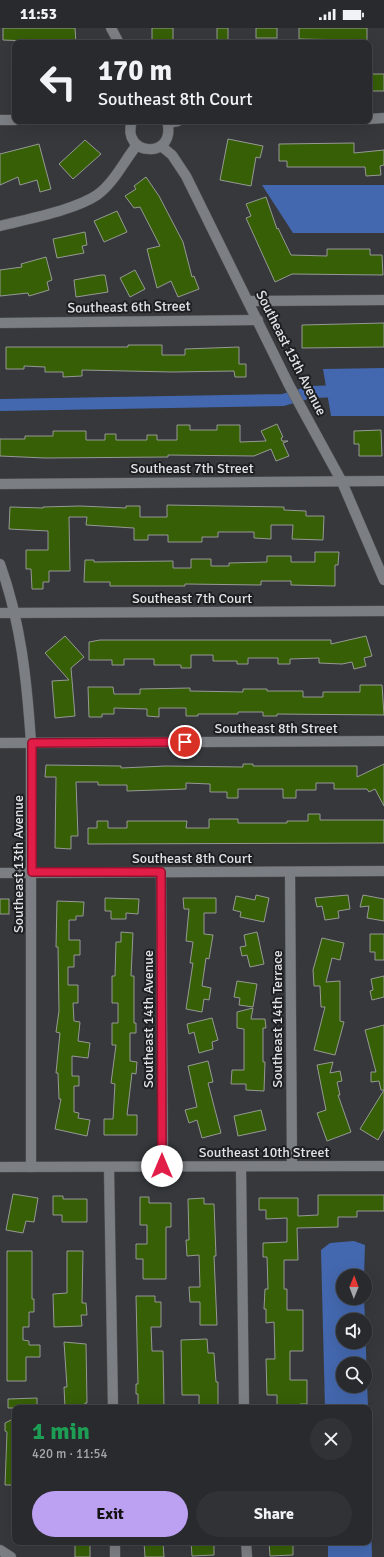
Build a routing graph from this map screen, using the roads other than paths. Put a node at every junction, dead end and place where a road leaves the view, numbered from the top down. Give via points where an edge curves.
1 (112, 28) edge
2 (118, 40) edge
3 (384, 118) edge
4 (372, 119) edge
5 (0, 120) edge
6 (12, 120) edge
7 (131, 124) edge
8 (171, 124) edge
9 (137, 145) junction
10 (162, 146) junction
11 (0, 226) edge
12 (384, 300) edge
13 (250, 302) junction
14 (258, 320) junction
15 (0, 323) edge
16 (384, 481) edge
17 (342, 482) junction
18 (0, 484) edge
19 (0, 564) edge
20 (384, 580) edge
21 (384, 611) edge
22 (15, 612) junction
23 (0, 613) edge
24 (384, 741) edge
25 (0, 743) edge
26 (32, 743) junction
27 (384, 870) edge
28 (32, 872) junction
29 (161, 872) junction
30 (290, 872) junction
31 (0, 873) edge
32 (162, 1166) junction
33 (292, 1166) junction
34 (384, 1166) edge
35 (0, 1167) edge
36 (31, 1167) junction
37 (241, 1167) junction
38 (109, 1168) junction
39 (113, 1405) edge
40 (244, 1405) edge
41 (115, 1545) edge
42 (246, 1545) edge
43 (0, 1550) edge
44 (11, 1557) edge
45 (115, 1557) edge
46 (247, 1557) edge

1 - 2 street
3 - 4 street
5 - 6 street
7 - 9 street via 131,136
8 - 10 street
9 - 10 street via 147,150
9 - 11 street via 113,179 96,195 67,208
10 - 13 street, Southeast 15th Avenue via 172,155 186,176
12 - 13 street
13 - 14 street, Southeast 15th Avenue
14 - 15 street, Southeast 6th Street
14 - 17 street, Southeast 15th Avenue via 298,402
16 - 17 street, Southeast 7th Street
17 - 18 street, Southeast 7th Street
17 - 20 street, Southeast 15th Avenue
19 - 22 street, Southeast 13th Avenue
21 - 22 street, Southeast 7th Court
22 - 23 street, Southeast 7th Court
22 - 26 street, Southeast 13th Avenue via 27,674
24 - 26 street, Southeast 8th Street
25 - 26 street, Southeast 8th Street
26 - 28 street, Southeast 13th Avenue
27 - 30 street, Southeast 8th Court
28 - 29 street, Southeast 8th Court
28 - 31 street, Southeast 8th Court
28 - 36 street, Southeast 13th Avenue
29 - 30 street, Southeast 8th Court
29 - 32 street, Southeast 14th Avenue
30 - 33 street, Southeast 14th Terrace
32 - 37 street, Southeast 10th Street
32 - 38 street, Southeast 10th Street
33 - 34 street, Southeast 10th Street
33 - 37 street, Southeast 10th Street
35 - 36 street, Southeast 10th Street
36 - 38 street, Southeast 10th Street
37 - 40 street
38 - 39 street
41 - 45 street
42 - 46 street
43 - 44 street

